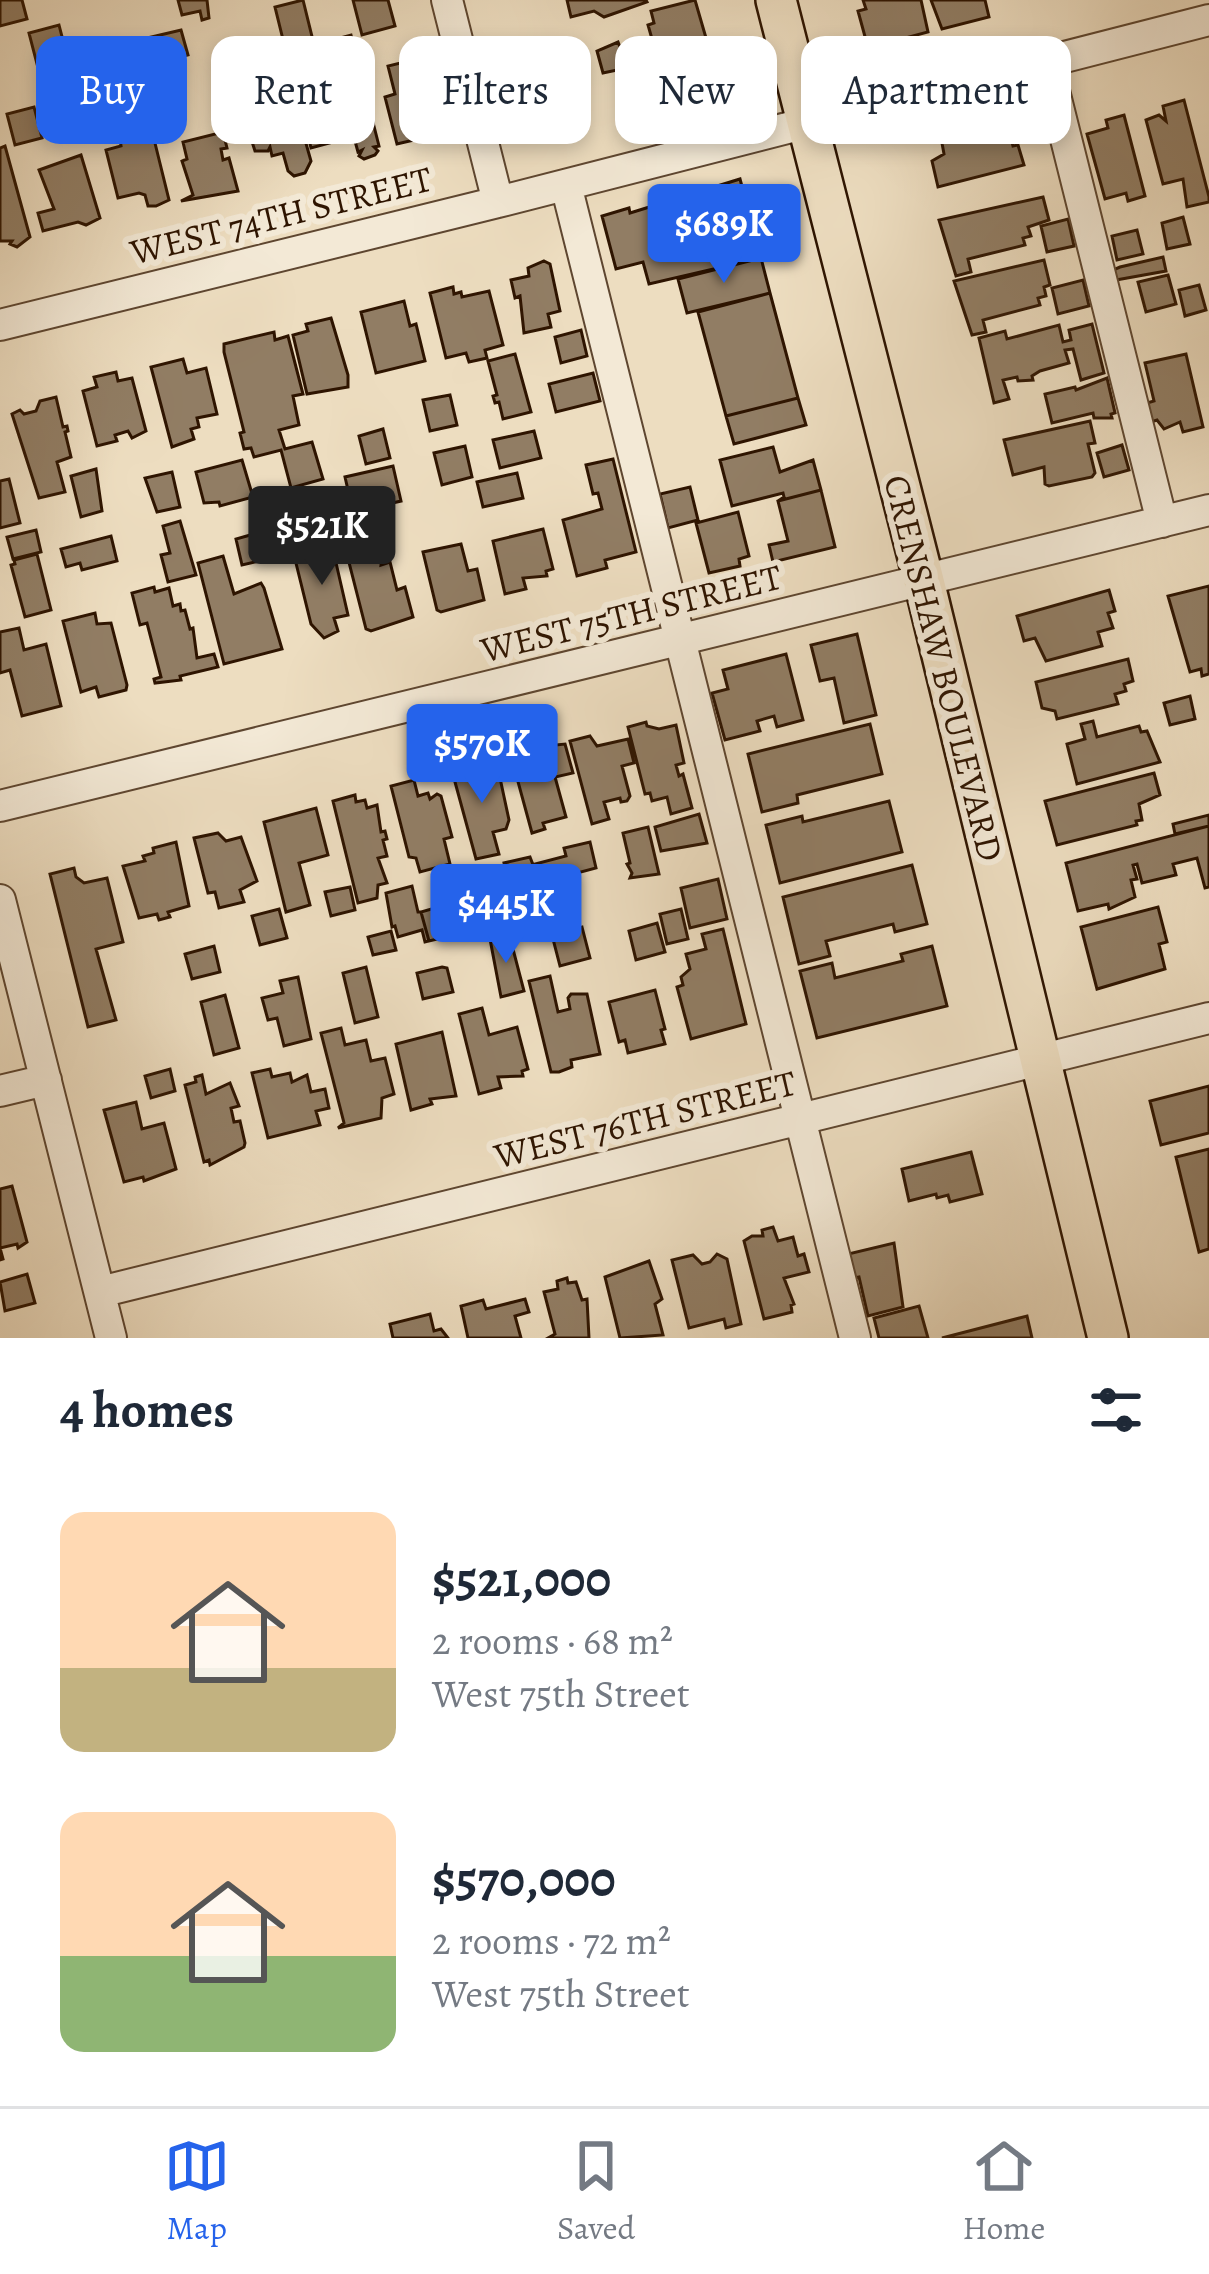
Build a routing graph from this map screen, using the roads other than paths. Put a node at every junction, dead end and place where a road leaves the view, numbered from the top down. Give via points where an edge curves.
1 (447, 0) edge
2 (776, 0) edge
3 (1209, 20) edge
4 (1071, 57) edge
5 (801, 93) edge
6 (801, 125) edge
7 (814, 144) edge
8 (1067, 144) edge
9 (566, 185) junction
10 (498, 202) junction
11 (0, 325) edge
12 (1209, 510) edge
13 (1162, 522) junction
14 (924, 581) junction
15 (682, 642) junction
16 (0, 806) edge
17 (0, 900) edge
18 (1209, 1018) edge
19 (1038, 1061) junction
20 (46, 1079) junction
21 (0, 1091) edge
22 (800, 1121) junction
23 (100, 1292) junction
24 (111, 1338) edge
25 (855, 1338) edge
26 (1108, 1338) edge

1 - 10 street
2 - 5 main road, CRENSHAW BOULEVARD
3 - 4 street, WEST 74TH STREET
6 - 9 street, WEST 74TH STREET
7 - 14 main road, CRENSHAW BOULEVARD
8 - 13 street
9 - 10 street, WEST 74TH STREET
9 - 15 street
10 - 11 street, WEST 74TH STREET
12 - 13 street, WEST 75TH STREET
13 - 14 street, WEST 75TH STREET
14 - 15 street, WEST 75TH STREET
14 - 19 main road, CRENSHAW BOULEVARD
15 - 16 street, WEST 75TH STREET
15 - 22 street
17 - 20 street
18 - 19 street, WEST 76TH STREET
19 - 22 street, WEST 76TH STREET
19 - 26 main road, CRENSHAW BOULEVARD
20 - 21 street
20 - 23 street
22 - 23 street, WEST 76TH STREET
22 - 25 street
23 - 24 street

